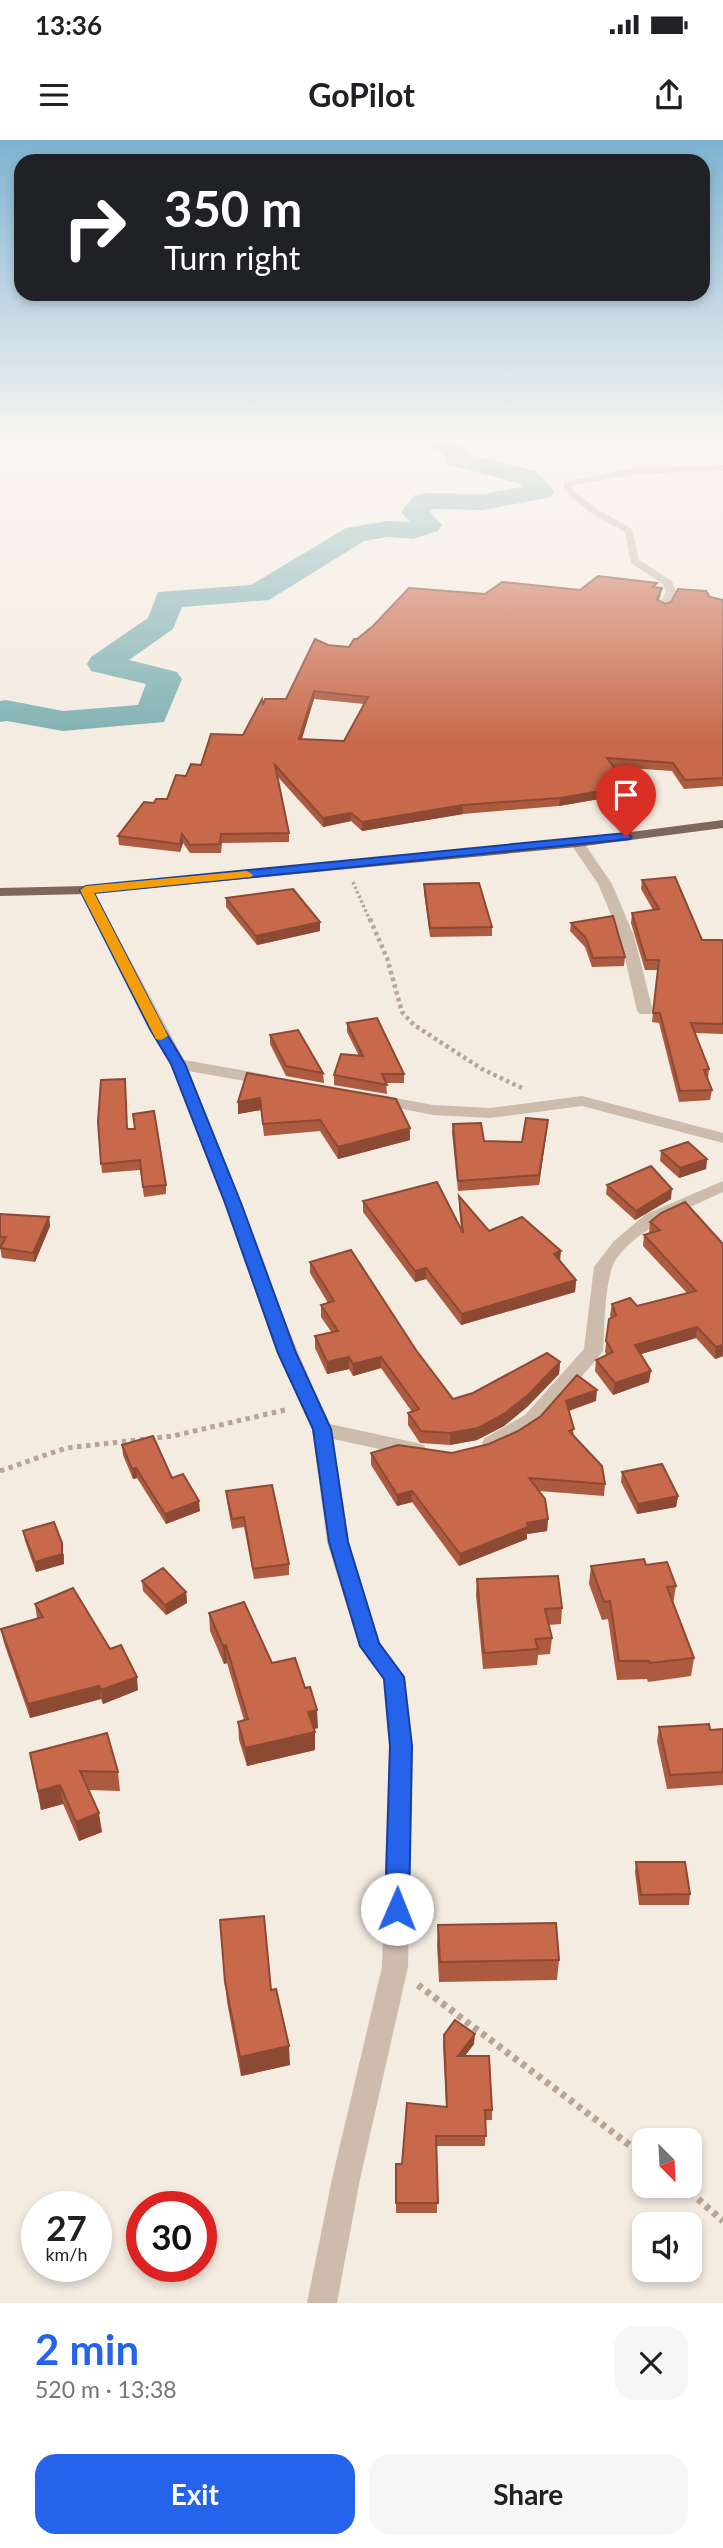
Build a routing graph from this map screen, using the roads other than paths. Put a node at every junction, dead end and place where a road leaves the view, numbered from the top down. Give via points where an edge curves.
1 (631, 542) edge
2 (664, 606) edge
3 (723, 824) edge
4 (577, 843) junction
5 (86, 890) junction
6 (0, 892) edge
7 (645, 1011) dead end
8 (178, 1064) junction
9 (286, 1083) edge
10 (353, 1095) edge
11 (723, 1138) edge
12 (723, 1186) edge
13 (322, 1429) junction
14 (471, 1451) edge
15 (440, 1454) edge
16 (322, 2303) edge

1 - 2 street via 634,561 668,583 671,592
3 - 4 main road
4 - 5 main road
4 - 7 street via 605,884 627,936
5 - 6 main road
5 - 8 street
8 - 9 street
8 - 13 street via 287,1353
10 - 11 street via 433,1110 490,1113 582,1101
12 - 14 street via 652,1218 620,1245 603,1267 593,1351 532,1420
13 - 15 street
13 - 16 street via 338,1542 370,1646 394,1677 401,1746 395,1967

